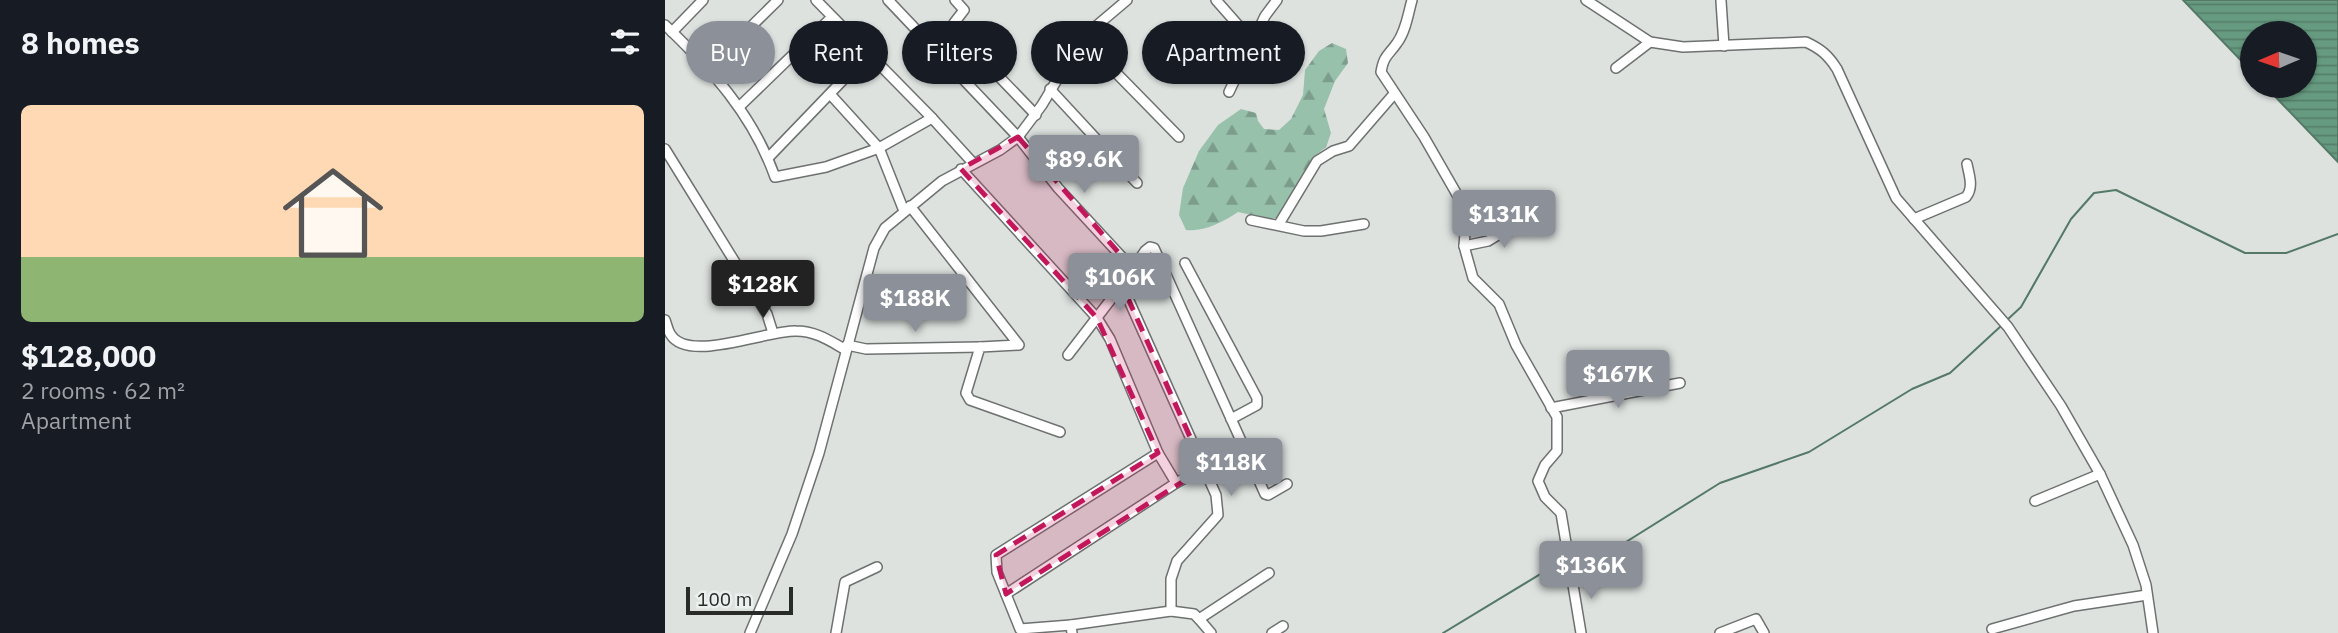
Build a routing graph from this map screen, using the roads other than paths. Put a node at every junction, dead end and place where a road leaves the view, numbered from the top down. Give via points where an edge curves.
1 (703, 0) edge
2 (778, 0) edge
3 (816, 0) edge
4 (888, 0) edge
5 (955, 0) edge
6 (1127, 0) edge
7 (1216, 0) edge
8 (1277, 0) edge
9 (1412, 0) edge
10 (1586, 0) edge
11 (1721, 1) edge
12 (832, 17) junction
13 (757, 21) edge
14 (836, 21) edge
15 (1102, 21) edge
16 (1234, 21) edge
17 (1262, 21) edge
18 (668, 29) edge
19 (1650, 43) junction
20 (1724, 46) junction
21 (686, 47) edge
22 (1616, 68) dead end
23 (888, 73) edge
24 (721, 84) edge
25 (840, 84) edge
26 (1053, 84) edge
27 (1127, 84) edge
28 (1233, 84) edge
29 (1050, 89) junction
30 (1229, 92) dead end
31 (830, 94) junction
32 (1394, 94) junction
33 (740, 106) junction
34 (1036, 115) junction
35 (932, 118) junction
36 (1018, 137) junction
37 (1179, 137) dead end
38 (879, 148) junction
39 (665, 149) edge
40 (768, 158) junction
41 (973, 163) junction
42 (1967, 164) dead end
43 (961, 169) junction
44 (1137, 183) dead end
45 (907, 209) junction
46 (1527, 218) dead end
47 (1914, 219) junction
48 (1251, 220) dead end
49 (1364, 223) dead end
50 (1279, 225) junction
51 (1464, 246) junction
52 (1185, 263) dead end
53 (1132, 268) junction
54 (1122, 285) junction
55 (1097, 318) junction
56 (665, 320) edge
57 (773, 333) junction
58 (669, 340) edge
59 (980, 347) junction
60 (847, 348) junction
61 (1068, 355) dead end
62 (1680, 383) dead end
63 (1551, 408) junction
64 (1231, 419) junction
65 (1060, 432) dead end
66 (1158, 453) junction
67 (1204, 468) junction
68 (2101, 474) junction
69 (1175, 483) junction
70 (1287, 484) dead end
71 (2035, 501) dead end
72 (877, 567) dead end
73 (1269, 573) dead end
74 (1006, 594) junction
75 (2147, 595) junction
76 (1171, 611) junction
77 (1199, 619) junction
78 (1283, 626) dead end
79 (1072, 629) edge
80 (1992, 629) dead end
81 (1017, 631) edge
82 (750, 633) edge
83 (836, 633) edge
84 (1211, 633) edge
85 (1272, 633) edge
86 (1581, 633) edge
87 (1720, 633) edge
88 (1764, 633) edge
89 (2153, 633) edge

1 - 18 street
2 - 13 street
3 - 12 street
4 - 36 street
5 - 34 street via 964,10 954,23 956,32
6 - 15 street
7 - 16 street
8 - 17 street
9 - 32 street via 1404,30 1384,57 1381,72
10 - 19 street
11 - 20 street
12 - 14 street
12 - 33 street
18 - 21 street
19 - 20 street
19 - 22 street
20 - 47 street via 1806,42 1828,55 1896,198
23 - 35 street
24 - 33 street
25 - 31 street
26 - 29 street
27 - 37 street
28 - 30 street
29 - 34 street
29 - 44 street
31 - 38 street
31 - 40 street
32 - 50 street via 1349,146 1317,161
32 - 51 street via 1459,198 1466,221
33 - 40 street
34 - 36 street
35 - 38 street
35 - 41 street
36 - 41 street
36 - 53 street
38 - 40 street via 826,167 775,177
38 - 45 street
39 - 57 street via 767,314
41 - 43 street
42 - 47 street via 1971,184 1966,197
43 - 45 street
43 - 55 street
45 - 59 street via 1019,345
45 - 60 street via 885,228 874,248
46 - 51 street via 1488,242
47 - 68 street via 2008,327
48 - 50 street
49 - 50 street via 1321,231
51 - 63 street via 1473,278 1499,304
52 - 64 street via 1257,398 1257,405
53 - 54 street
53 - 64 street via 1145,251 1154,248
54 - 55 street
54 - 67 street
55 - 61 street
55 - 66 street via 1110,338
56 - 58 street
57 - 58 street via 702,347
57 - 60 street via 819,334
59 - 60 street
59 - 65 street via 966,393 970,400
60 - 82 street via 792,534
62 - 63 street
63 - 86 street via 1557,417 1557,451 1538,481 1545,497 1561,513
64 - 70 street via 1265,494
66 - 69 street
66 - 74 street via 996,555
67 - 69 street
67 - 76 street via 1216,495 1218,515 1177,561 1171,579
68 - 71 street
68 - 75 street via 2133,545
69 - 74 street
72 - 83 street via 845,582
73 - 77 street
74 - 81 street
75 - 80 street via 2074,606
75 - 89 street
76 - 77 street
76 - 79 street
77 - 84 street
78 - 85 street
79 - 81 street
87 - 88 street via 1756,619

